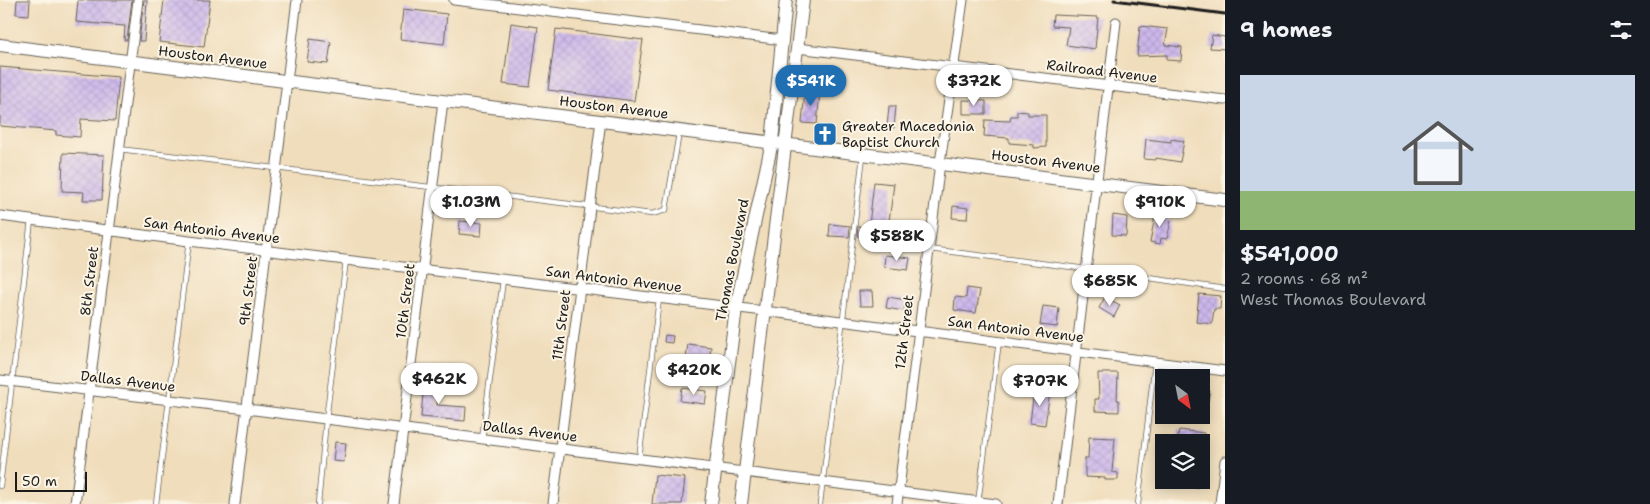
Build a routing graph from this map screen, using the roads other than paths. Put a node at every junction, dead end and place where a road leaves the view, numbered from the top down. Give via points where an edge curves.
1 (138, 0) edge
2 (297, 0) edge
3 (454, 0) edge
4 (786, 0) edge
5 (803, 0) edge
6 (963, 0) edge
7 (1116, 22) dead end
8 (782, 40) junction
9 (0, 45) edge
10 (797, 48) junction
11 (130, 62) junction
12 (953, 67) junction
13 (287, 81) junction
14 (1109, 86) junction
15 (1225, 100) edge
16 (443, 101) junction
17 (601, 120) junction
18 (680, 130) junction
19 (772, 142) junction
20 (785, 144) junction
21 (119, 149) junction
22 (864, 154) junction
23 (940, 163) junction
24 (276, 168) junction
25 (1098, 183) junction
26 (433, 188) junction
27 (1225, 200) edge
28 (590, 207) junction
29 (0, 216) edge
30 (32, 220) junction
31 (109, 231) junction
32 (189, 241) junction
33 (929, 249) junction
34 (266, 251) junction
35 (346, 260) junction
36 (1087, 269) junction
37 (422, 270) junction
38 (503, 280) junction
39 (580, 289) junction
40 (1225, 289) edge
41 (659, 299) junction
42 (736, 308) junction
43 (764, 311) junction
44 (843, 321) junction
45 (918, 331) junction
46 (999, 341) junction
47 (1076, 351) junction
48 (1155, 360) junction
49 (1225, 371) edge
50 (0, 380) edge
51 (12, 382) junction
52 (89, 390) junction
53 (168, 400) junction
54 (247, 409) junction
55 (326, 420) junction
56 (403, 429) junction
57 (482, 439) junction
58 (560, 449) junction
59 (639, 459) junction
60 (1225, 461) edge
61 (715, 468) junction
62 (744, 472) junction
63 (822, 482) junction
64 (0, 486) edge
65 (898, 492) junction
66 (978, 503) edge
67 (75, 504) edge
68 (156, 504) edge
69 (235, 504) edge
70 (318, 504) edge
71 (394, 504) edge
72 (553, 504) edge
73 (711, 504) edge
74 (741, 504) edge
75 (820, 504) edge
76 (897, 504) edge
77 (996, 504) edge
78 (1058, 504) edge
79 (1138, 504) edge
80 (1220, 504) edge

1 - 11 street, 8th Street
2 - 13 street, 9th Street
3 - 8 street
4 - 8 main road, Thomas Boulevard
5 - 10 main road
6 - 12 street, 12th Street
7 - 14 street
8 - 19 main road, Thomas Boulevard
9 - 11 main road, Houston Avenue
10 - 12 street, Railroad Avenue
10 - 20 main road
11 - 13 main road, Houston Avenue
11 - 21 street, 8th Street
12 - 14 street, Railroad Avenue
12 - 23 street, 12th Street
13 - 16 main road, Houston Avenue
13 - 24 street, 9th Street
14 - 15 street, Railroad Avenue
14 - 25 street
16 - 17 main road, Houston Avenue
16 - 26 street, 10th Street
17 - 18 main road, Houston Avenue
17 - 28 street, 11th Street
18 - 19 main road, Houston Avenue
18 - 28 lane via 666,210 652,214
19 - 20 main road, Houston Avenue
19 - 42 main road, Thomas Boulevard
20 - 22 main road, Houston Avenue
20 - 43 main road
21 - 24 lane
21 - 31 street, 8th Street
22 - 23 main road, Houston Avenue
22 - 44 lane
23 - 25 main road, Houston Avenue
23 - 33 street, 12th Street
24 - 26 lane
24 - 34 street, 9th Street
25 - 27 main road, Houston Avenue
25 - 36 street
26 - 28 lane
26 - 37 street, 10th Street
28 - 39 street, 11th Street
29 - 30 street, San Antonio Avenue
30 - 31 street, San Antonio Avenue
30 - 51 lane
31 - 32 street, San Antonio Avenue
31 - 52 street, 8th Street
32 - 34 street, San Antonio Avenue
32 - 53 lane
33 - 36 lane
33 - 45 street, 12th Street
34 - 35 street, San Antonio Avenue
34 - 54 street, 9th Street
35 - 37 street, San Antonio Avenue
35 - 55 lane
36 - 40 lane
36 - 47 street
37 - 38 street, San Antonio Avenue
37 - 56 street, 10th Street
38 - 39 street, San Antonio Avenue
38 - 57 lane
39 - 41 street, San Antonio Avenue
39 - 58 street, 11th Street
41 - 42 street, San Antonio Avenue
41 - 59 lane
42 - 43 street, San Antonio Avenue
42 - 61 main road, Thomas Boulevard
43 - 44 street, San Antonio Avenue
43 - 62 main road
44 - 45 street, San Antonio Avenue
44 - 63 lane
45 - 46 street, San Antonio Avenue
45 - 65 street, 12th Street
46 - 47 street, San Antonio Avenue
46 - 66 lane
47 - 48 street, San Antonio Avenue
47 - 78 street
48 - 49 street, San Antonio Avenue
48 - 79 lane
50 - 51 street, Dallas Avenue
51 - 52 street, Dallas Avenue
51 - 64 lane
52 - 53 street, Dallas Avenue
52 - 67 street, 8th Street
53 - 54 street, Dallas Avenue
53 - 68 lane
54 - 55 street, Dallas Avenue
54 - 69 street, 9th Street
55 - 56 street, Dallas Avenue
55 - 70 lane
56 - 57 street, Dallas Avenue
56 - 71 street, 10th Street
57 - 58 street, Dallas Avenue
58 - 59 street, Dallas Avenue
58 - 72 street, 11th Street
59 - 61 street, Dallas Avenue
60 - 80 street
61 - 62 street, Dallas Avenue
61 - 73 main road, Thomas Boulevard
62 - 63 street, Dallas Avenue
62 - 74 main road
63 - 65 street, Dallas Avenue
63 - 75 lane
65 - 66 street, Dallas Avenue
65 - 76 street, 12th Street
66 - 77 street, Dallas Avenue

